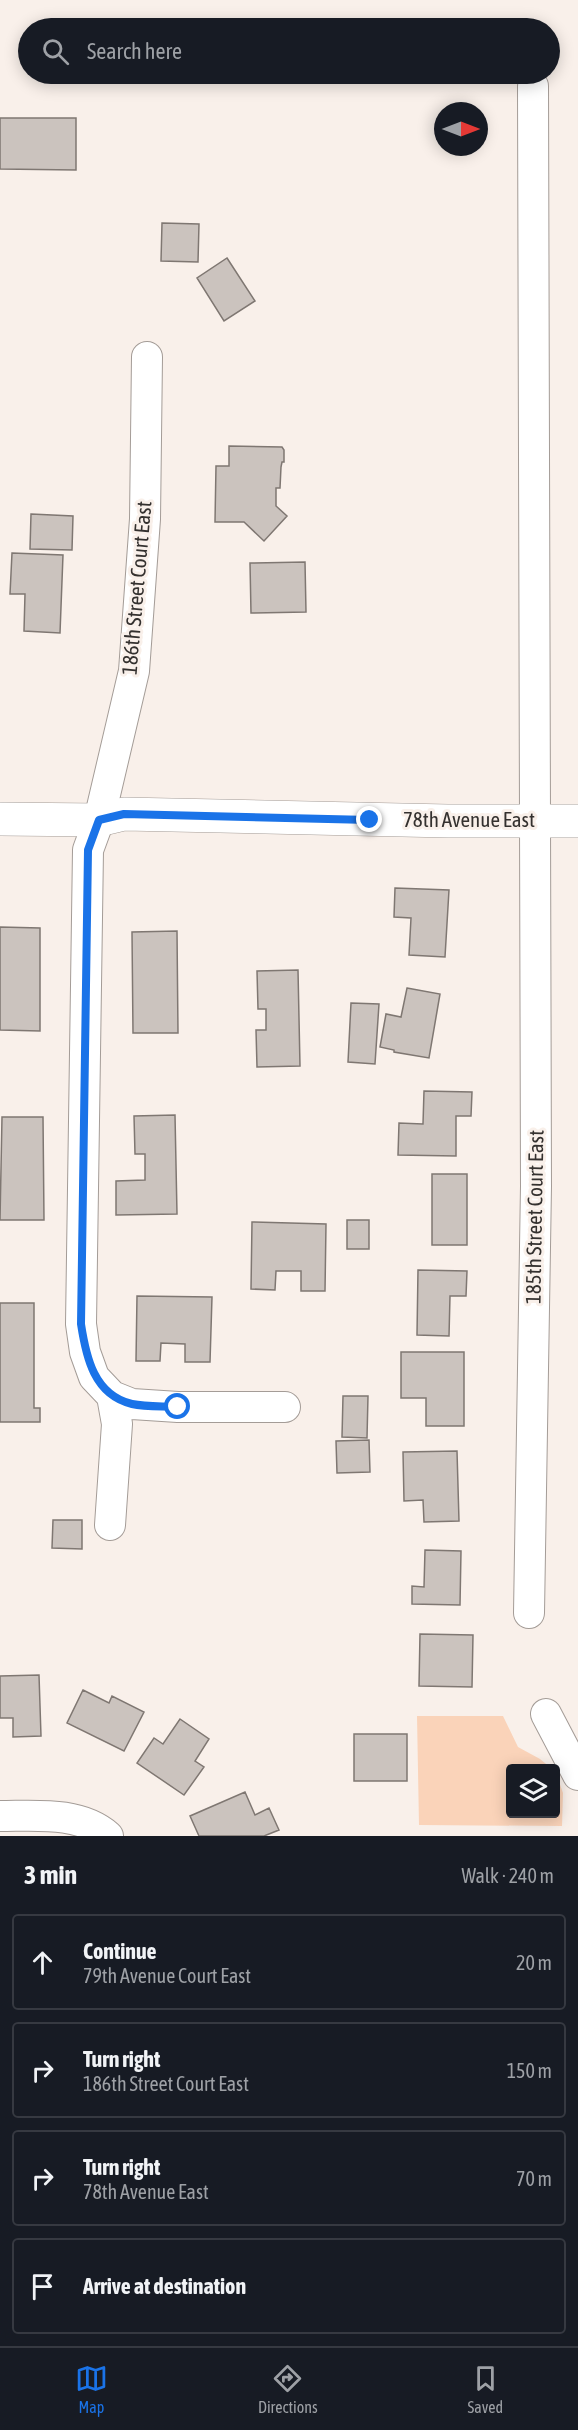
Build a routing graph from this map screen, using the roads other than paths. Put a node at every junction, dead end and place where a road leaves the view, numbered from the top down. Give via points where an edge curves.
1 (533, 86) dead end
2 (147, 357) dead end
3 (0, 819) edge
4 (99, 820) junction
5 (536, 821) junction
6 (578, 821) edge
7 (112, 1396) junction
8 (285, 1407) dead end
9 (110, 1525) dead end
10 (529, 1613) dead end
11 (546, 1714) dead end
12 (578, 1775) edge
13 (0, 1816) edge
14 (108, 1836) edge

1 - 5 street, 185th Street Court East
2 - 4 street, 186th Street Court East via 145,519 134,671
3 - 4 street, 78th Avenue East
4 - 5 street, 78th Avenue East via 124,814
4 - 7 street, 186th Street Court East via 88,850 81,1324 94,1377
5 - 6 street, 78th Avenue East
5 - 10 street, 185th Street Court East via 536,1186
7 - 8 street via 143,1405
7 - 9 street via 117,1424
11 - 12 street
13 - 14 street via 65,1817 85,1822

